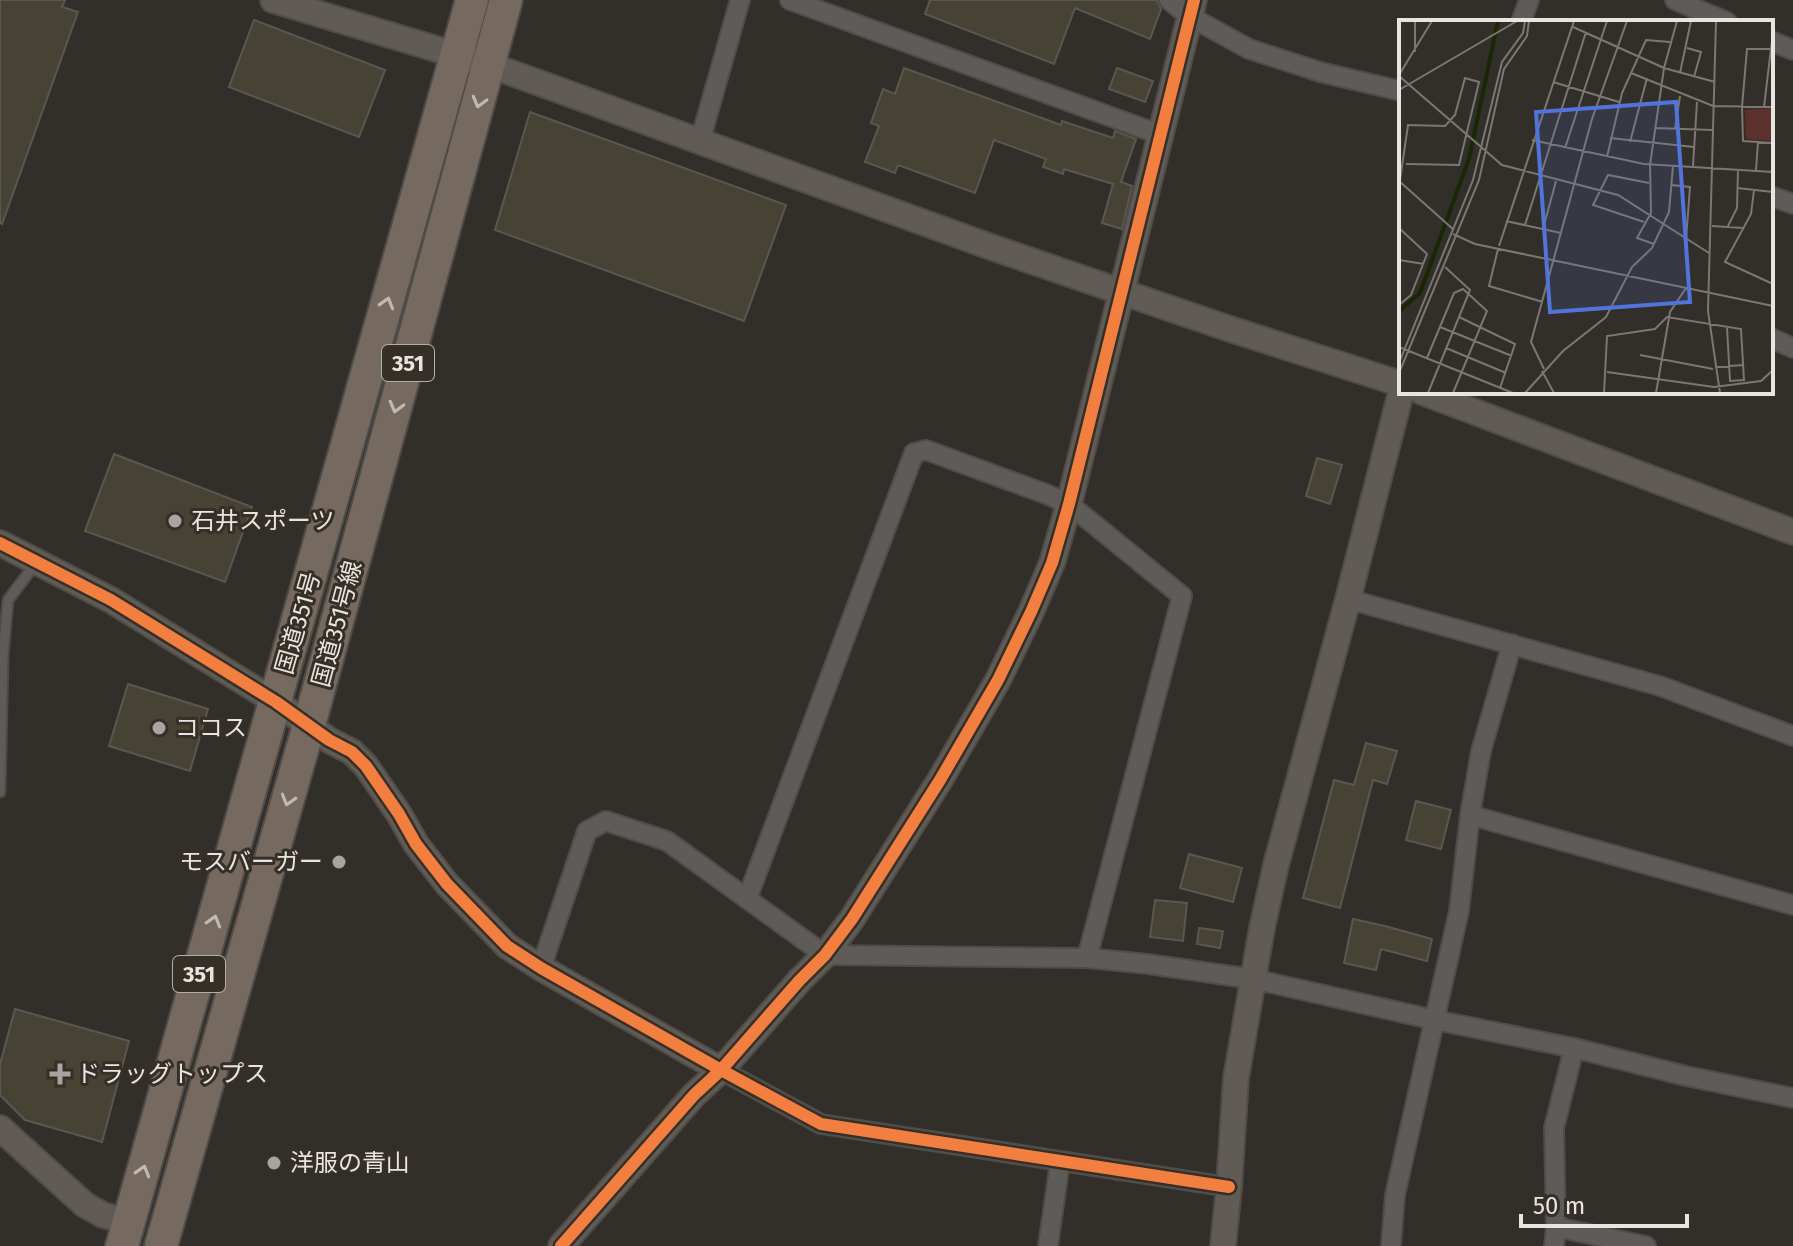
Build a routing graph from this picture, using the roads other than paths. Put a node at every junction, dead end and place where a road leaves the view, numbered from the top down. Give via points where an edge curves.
1 (273, 0) edge
2 (472, 0) edge
3 (506, 0) edge
4 (740, 0) edge
5 (790, 0) edge
6 (1169, 0) edge
7 (1529, 0) edge
8 (1675, 0) edge
9 (1192, 8) edge
10 (1522, 20) edge
11 (1722, 20) edge
12 (1773, 42) edge
13 (1793, 50) edge
14 (457, 54) junction
15 (490, 65) junction
16 (1399, 91) edge
17 (1161, 135) junction
18 (700, 141) junction
19 (1773, 197) edge
20 (1793, 204) edge
21 (1121, 291) junction
22 (1773, 339) edge
23 (1793, 348) edge
24 (1399, 383) edge
25 (1400, 394) edge
26 (1427, 394) edge
27 (1069, 504) junction
28 (1793, 532) edge
29 (0, 543) edge
30 (36, 563) junction
31 (1348, 599) junction
32 (1512, 644) junction
33 (276, 702) junction
34 (309, 725) junction
35 (1793, 736) edge
36 (0, 792) edge
37 (1470, 815) junction
38 (747, 899) junction
39 (1793, 905) edge
40 (825, 955) junction
41 (1087, 958) junction
42 (541, 968) junction
43 (1253, 979) junction
44 (1435, 1020) junction
45 (1574, 1048) junction
46 (721, 1070) junction
47 (1793, 1098) edge
48 (0, 1128) edge
49 (1060, 1162) junction
50 (1229, 1187) junction
51 (126, 1234) edge
52 (1555, 1237) edge
53 (161, 1246) edge
54 (561, 1246) edge
55 (1048, 1246) edge
56 (1223, 1246) edge
57 (1391, 1246) edge
58 (1646, 1246) edge

1 - 14 street
2 - 14 highway, 国道351号 / 351
3 - 15 highway, 国道351号線 / 351
4 - 18 street
5 - 17 street
6 - 9 street
7 - 10 street
8 - 11 street
9 - 16 street via 1249,49
9 - 17 street
12 - 13 street
14 - 15 street
33 -> 14 highway, 国道351号 / 351
15 - 18 street
15 -> 34 highway, 国道351号線 / 351
17 - 21 street
18 - 21 street
19 - 20 street
21 - 24 street
21 - 27 street
22 - 23 street
25 - 31 street
26 - 28 street
27 - 38 street via 926,450 914,453
27 - 40 street via 1052,563 998,680 940,780
27 - 41 street via 1182,596
29 - 30 street
30 - 33 street via 111,600
30 - 36 lane via 8,600
31 - 32 street
31 - 43 street via 1276,865
32 - 35 street via 1660,686
32 - 37 street via 1481,751
33 - 34 street
51 -> 33 highway, 国道351号 / 351
34 - 42 street via 366,766 447,884 507,946
34 -> 53 highway, 国道351号線 / 351
37 - 39 street
37 - 44 street via 1459,911
38 - 40 street
38 - 42 street via 667,841 606,821 587,831
40 - 41 street
40 - 46 street
41 - 43 street
42 - 46 street
43 - 44 street
43 - 50 street via 1236,1078
44 - 45 street
44 - 57 street via 1395,1195
45 - 47 street
45 - 52 street via 1554,1128
46 - 49 street via 821,1124
46 - 54 street
48 - 51 street via 85,1205
49 - 50 street
49 - 55 street
50 - 56 street
52 - 58 street

